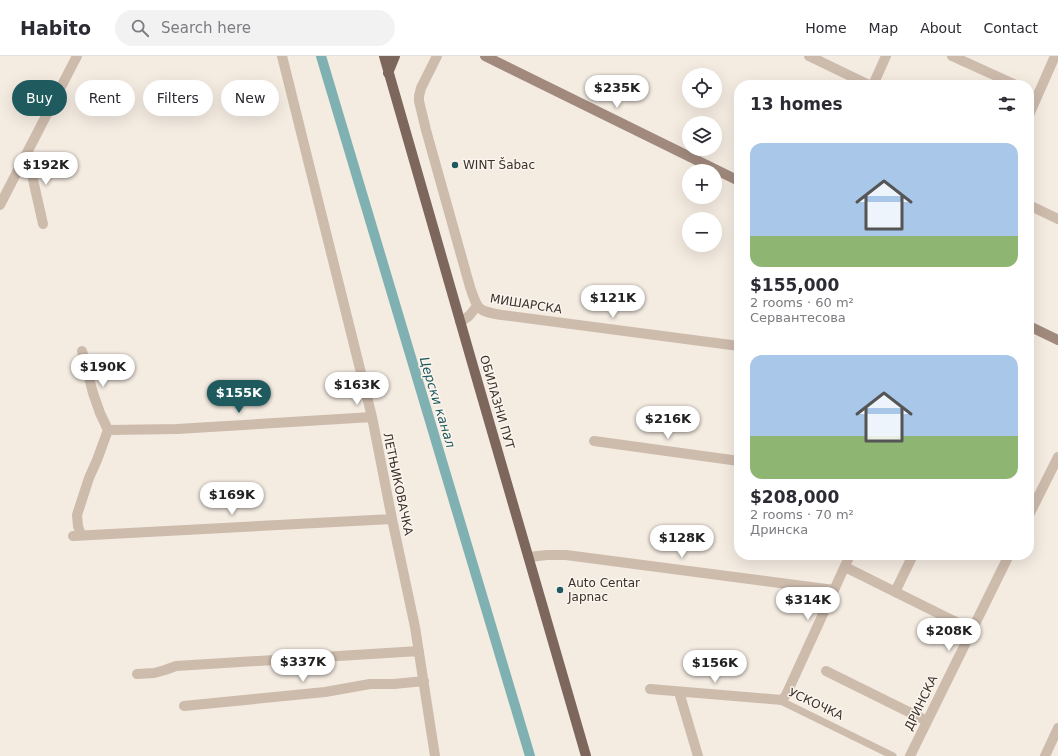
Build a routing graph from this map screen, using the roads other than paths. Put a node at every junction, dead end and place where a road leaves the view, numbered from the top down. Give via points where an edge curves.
1 (77, 56) edge
2 (282, 56) edge
3 (384, 56) edge
4 (395, 56) edge
5 (437, 56) edge
6 (485, 56) edge
7 (809, 56) edge
8 (886, 56) edge
9 (952, 56) edge
10 (1055, 56) edge
11 (388, 73) junction
12 (858, 80) edge
13 (875, 80) edge
14 (1005, 80) edge
15 (1034, 91) edge
16 (23, 162) junction
17 (734, 179) edge
18 (0, 206) edge
19 (1034, 207) edge
20 (1058, 219) edge
21 (44, 224) dead end
22 (477, 306) junction
23 (460, 322) junction
24 (1034, 328) edge
25 (1058, 340) edge
26 (734, 345) edge
27 (82, 351) dead end
28 (372, 417) junction
29 (108, 430) junction
30 (594, 442) dead end
31 (1058, 457) edge
32 (734, 460) edge
33 (1034, 505) edge
34 (392, 519) junction
35 (529, 557) junction
36 (848, 560) edge
37 (911, 560) edge
38 (1007, 560) edge
39 (845, 566) junction
40 (834, 590) junction
41 (896, 592) junction
42 (972, 630) junction
43 (419, 652) junction
44 (826, 671) dead end
45 (137, 674) dead end
46 (424, 681) junction
47 (650, 689) dead end
48 (679, 692) junction
49 (781, 701) junction
50 (184, 706) dead end
51 (927, 721) junction
52 (1058, 728) edge
53 (435, 756) edge
54 (586, 756) edge
55 (698, 756) edge
56 (893, 756) edge
57 (910, 756) edge
58 (1045, 756) edge

1 - 16 street
2 - 28 street, ЛЕТЊИКОВАЧКА
3 - 11 main road, ОБИЛАЗНИ ПУТ
4 - 11 main road
5 - 22 street via 421,88 419,101
6 - 17 main road
7 - 12 street
8 - 13 street
9 - 14 street
10 - 15 street
11 - 23 main road, ОБИЛАЗНИ ПУТ
16 - 18 street
16 - 21 street via 32,175
19 - 20 street
22 - 23 street
22 - 26 street, МИШАРСКА via 482,311 495,314
23 - 35 main road, ОБИЛАЗНИ ПУТ
24 - 25 main road
27 - 29 street via 93,393
28 - 29 street via 177,429
28 - 34 street, ЛЕТЊИКОВАЧКА
29 - 34 street via 88,478 77,515 77,536
30 - 32 street
31 - 33 street
34 - 43 street, ЛЕТЊИКОВАЧКА
35 - 40 street via 566,555
35 - 54 main road, ОБИЛАЗНИ ПУТ
36 - 39 street
37 - 41 street
38 - 42 street, ДРИНСКА
39 - 40 street
39 - 41 street
40 - 49 street via 785,698
41 - 42 street
42 - 51 street, ДРИНСКА
43 - 45 street via 176,666 154,673
43 - 46 street, ЛЕТЊИКОВАЧКА
44 - 51 street
46 - 50 street via 370,684 325,692
46 - 53 street, ЛЕТЊИКОВАЧКА
47 - 48 street, УСКОЧКА
48 - 49 street, УСКОЧКА
48 - 55 street
49 - 56 street, УСКОЧКА
51 - 57 street, ДРИНСКА
52 - 58 street

